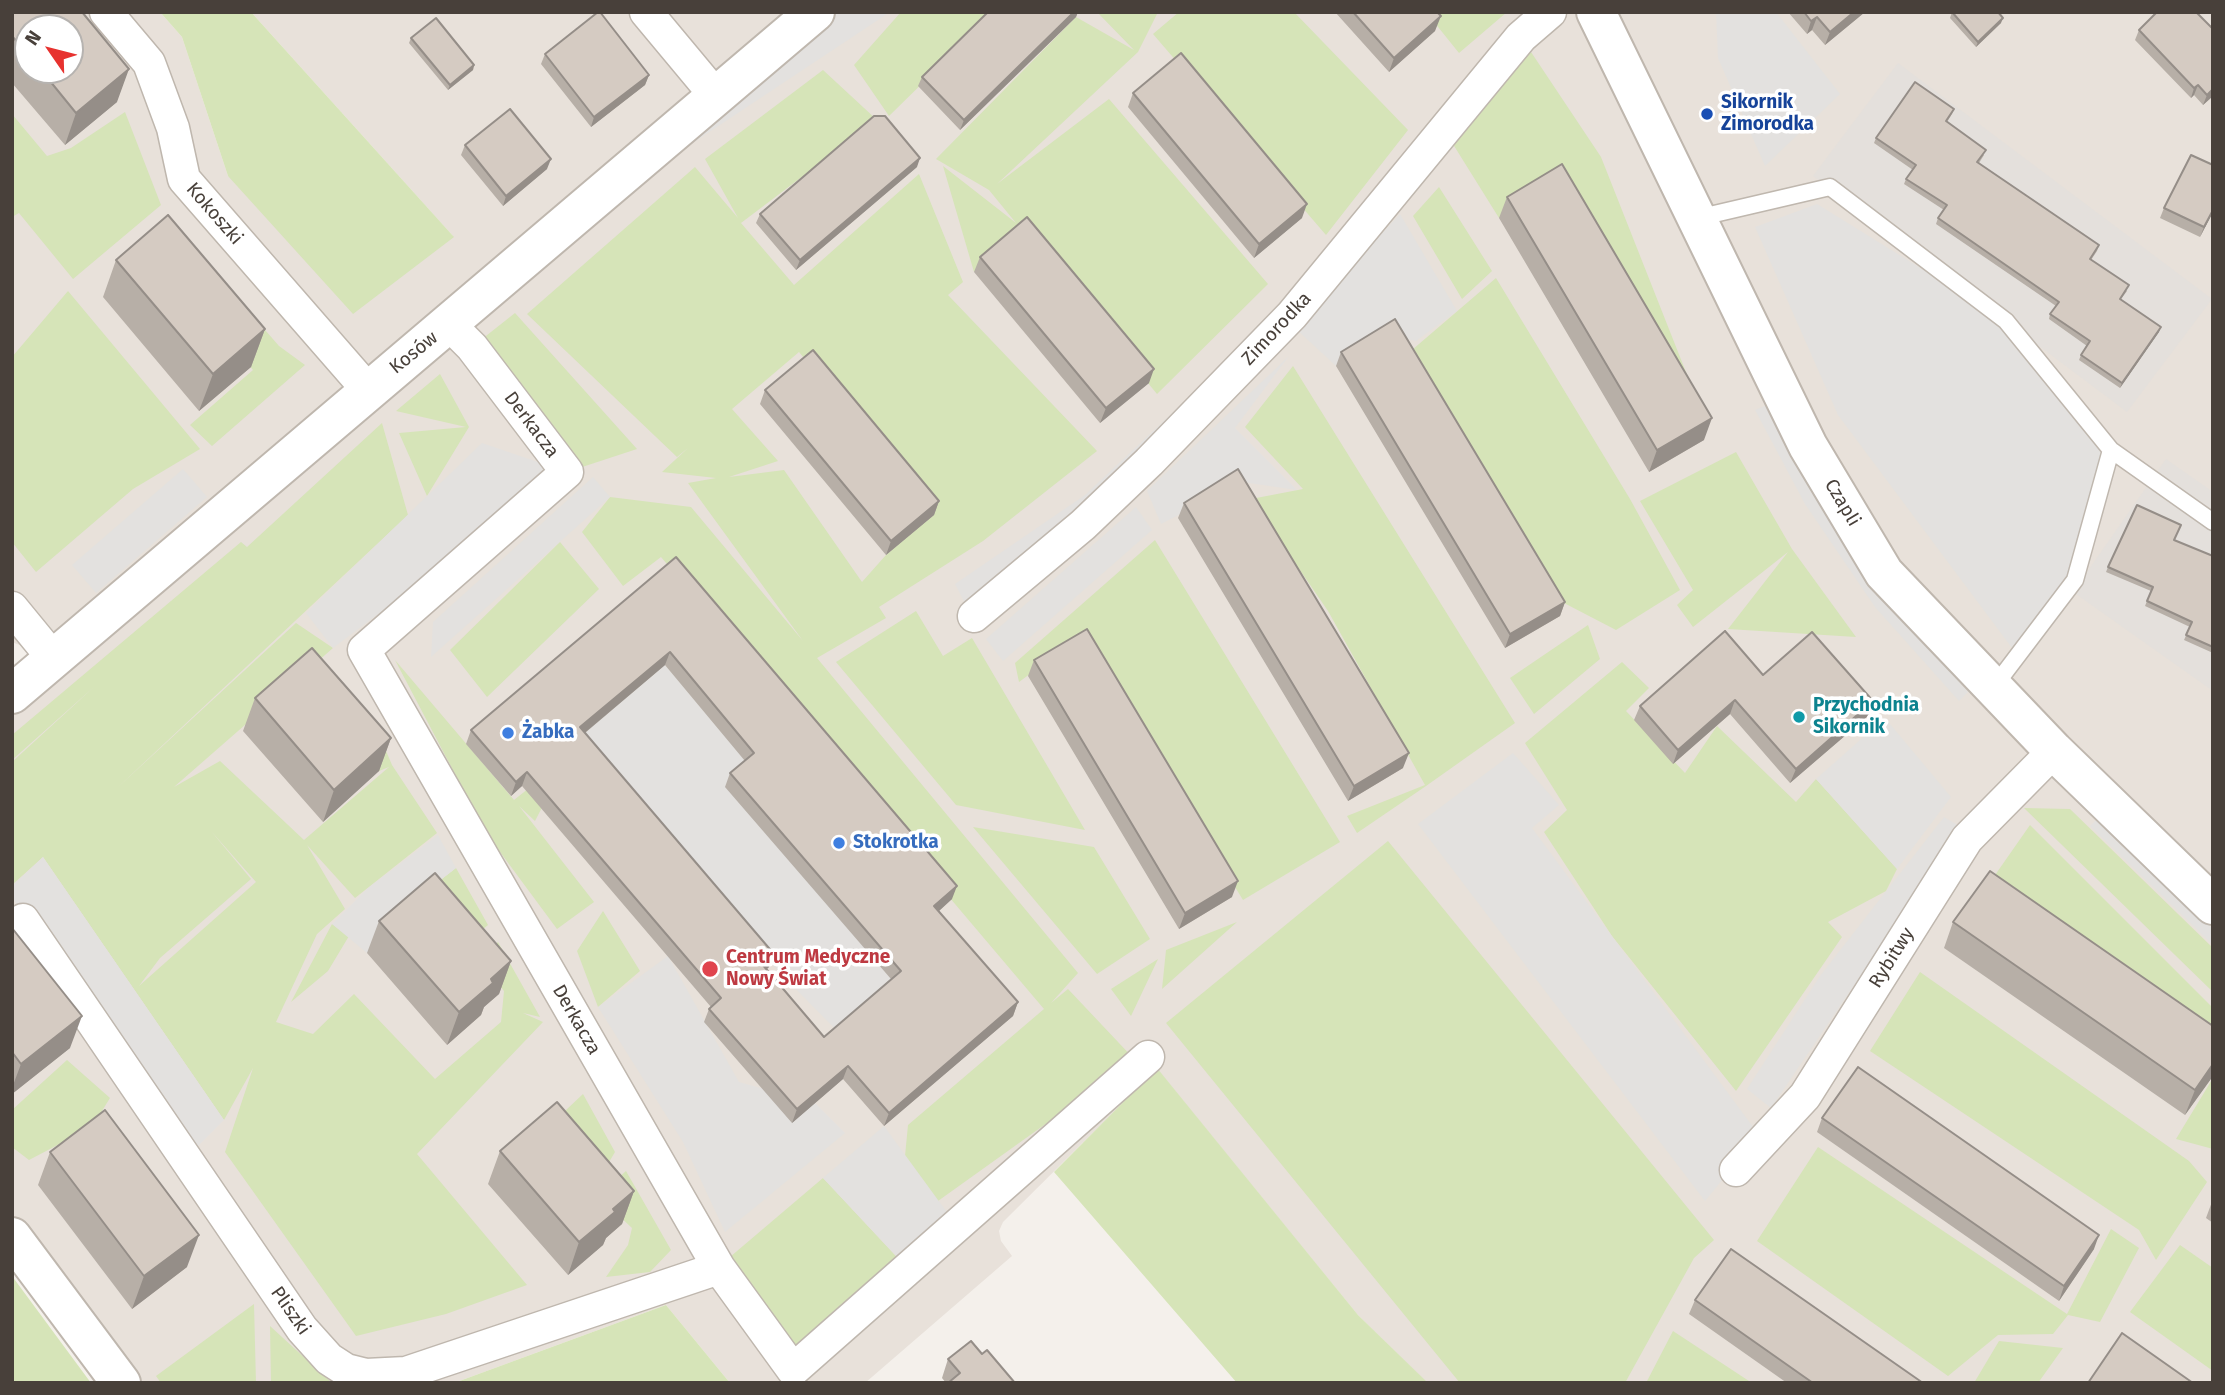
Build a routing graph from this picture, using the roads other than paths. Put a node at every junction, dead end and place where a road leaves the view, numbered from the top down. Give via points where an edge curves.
1 (106, 12) edge
2 (646, 12) edge
3 (816, 12) edge
4 (1550, 12) edge
5 (1596, 12) edge
6 (716, 96) junction
7 (1695, 219) junction
8 (449, 324) junction
9 (368, 390) junction
10 (2111, 450) junction
11 (2213, 522) edge
12 (12, 608) edge
13 (974, 616) dead end
14 (53, 658) junction
15 (1992, 689) junction
16 (12, 694) edge
17 (2054, 751) junction
18 (2213, 905) edge
19 (23, 920) dead end
20 (1149, 1057) dead end
21 (1736, 1170) dead end
22 (12, 1237) edge
23 (719, 1268) junction
24 (121, 1383) edge

1 - 9 street, Kokoszki via 149,62 173,128 184,179
2 - 6 street
3 - 6 street, Kosów
4 - 13 street, Zimorodka via 1521,37 1292,315 1083,525
5 - 7 street, Czapli
6 - 8 street, Kosów
7 - 10 lane via 1830,187 2006,321
7 - 15 street, Czapli via 1808,446 1884,573
8 - 9 street, Kosów
8 - 23 street, Derkacza via 472,346 567,472 364,650
9 - 14 street, Kosów
10 - 11 lane
10 - 15 lane via 2075,580
12 - 14 street
14 - 16 street, Kosów
15 - 17 street, Czapli
17 - 18 street, Czapli
17 - 21 street, Rybitwy via 1967,839 1805,1096
19 - 23 street, Pliszki via 302,1329 329,1359 346,1370 407,1373
20 - 23 street, Derkacza via 793,1370
22 - 24 street

